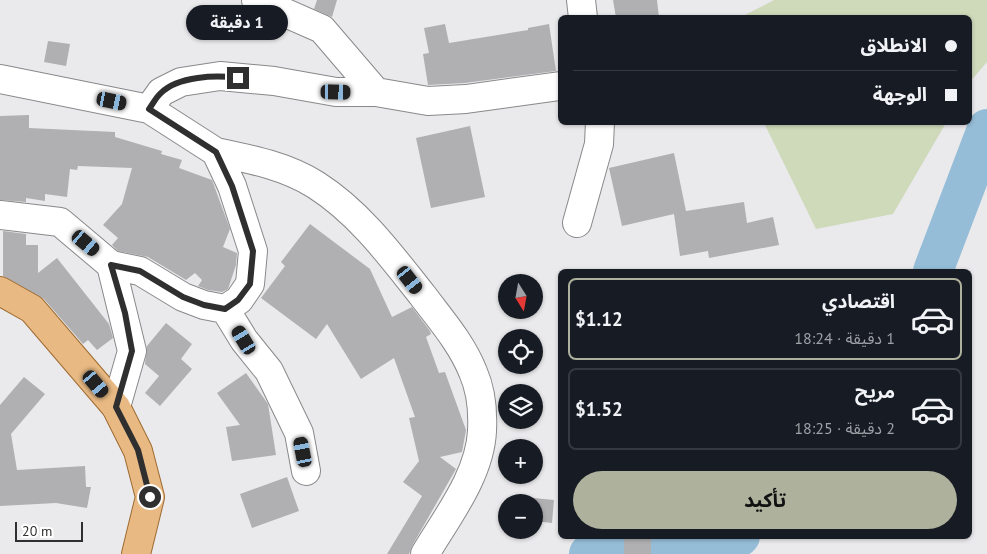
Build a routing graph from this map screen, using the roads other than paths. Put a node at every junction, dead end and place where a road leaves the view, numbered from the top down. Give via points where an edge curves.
1 (256, 0) edge
2 (581, 0) edge
3 (584, 15) edge
4 (0, 79) edge
5 (558, 86) edge
6 (376, 92) junction
7 (149, 109) junction
8 (600, 125) edge
9 (216, 152) junction
10 (0, 215) edge
11 (577, 223) dead end
12 (111, 265) junction
13 (0, 291) edge
14 (225, 309) junction
15 (116, 407) junction
16 (306, 471) dead end
17 (136, 554) edge
18 (425, 554) edge

1 - 6 street via 322,29
2 - 3 street
4 - 7 street
5 - 6 street via 428,101
6 - 7 street via 336,92 220,76 175,85 161,92
7 - 9 street
8 - 11 street via 599,144
9 - 14 street via 232,186 253,251 250,284 238,300
9 - 18 street via 263,161 316,185 354,217 383,245 448,328 473,372 482,407 482,434 474,469
10 - 12 street via 60,222
12 - 14 street via 140,271 183,297
12 - 15 street via 132,351
13 - 15 main road via 32,309
14 - 16 street via 244,340 270,371 299,433
15 - 17 main road via 138,450 150,497

